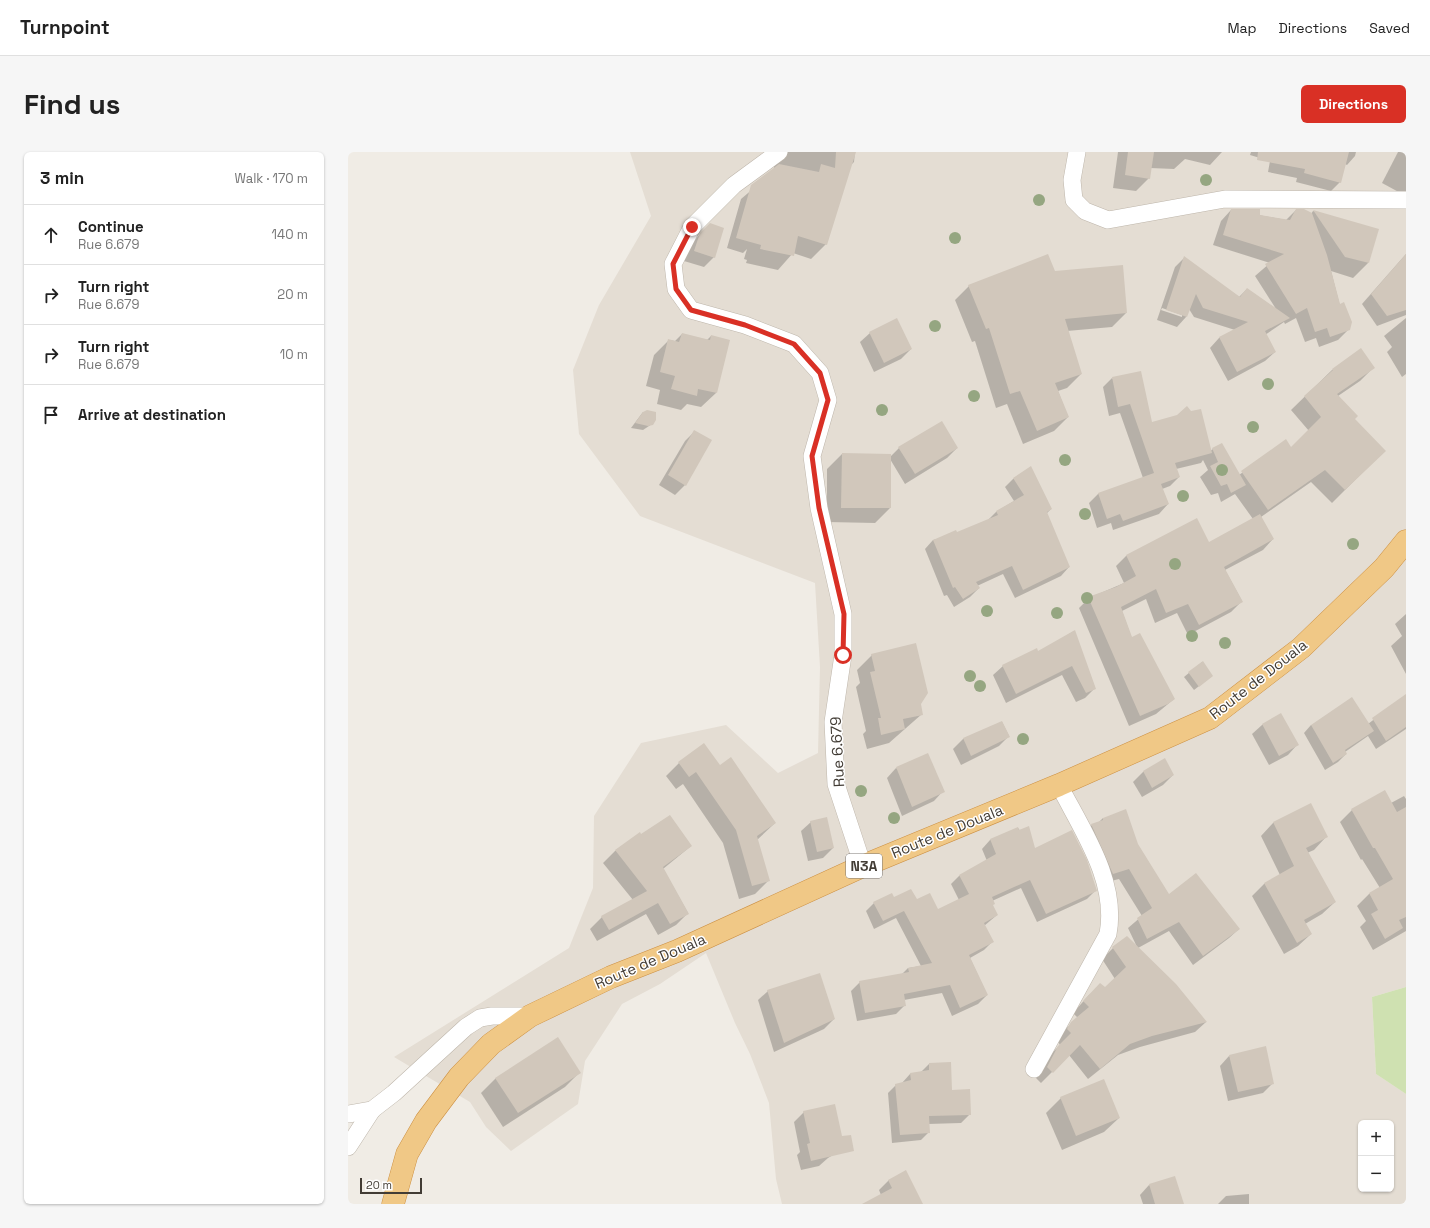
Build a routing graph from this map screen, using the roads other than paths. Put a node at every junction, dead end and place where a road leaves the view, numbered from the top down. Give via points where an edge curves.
1 (779, 152) edge
2 (1077, 152) edge
3 (1406, 200) edge
4 (1406, 541) edge
5 (1059, 785) junction
6 (863, 866) junction
7 (530, 1016) junction
8 (1034, 1069) dead end
9 (372, 1110) junction
10 (348, 1114) edge
11 (348, 1147) edge
12 (393, 1204) edge

1 - 6 street, Rue 6.679 via 734,185 692,227 673,264 676,289 691,310 745,325 794,344 820,373 828,400 812,456 819,508 844,614 843,655 833,722 836,784
2 - 3 street via 1072,180 1074,200 1085,211 1108,220 1225,199
4 - 5 highway, Route de Douala / N3A via 1384,568 1301,648 1210,718
5 - 6 highway, Route de Douala / N3A
5 - 8 street via 1097,861 1110,899 1111,917 1108,934
6 - 7 highway, Route de Douala / N3A via 677,951 611,977
7 - 9 street via 480,1018 466,1027
7 - 12 highway, Route de Douala / N3A via 491,1044 459,1076 426,1121 407,1154
9 - 10 street
9 - 11 street

